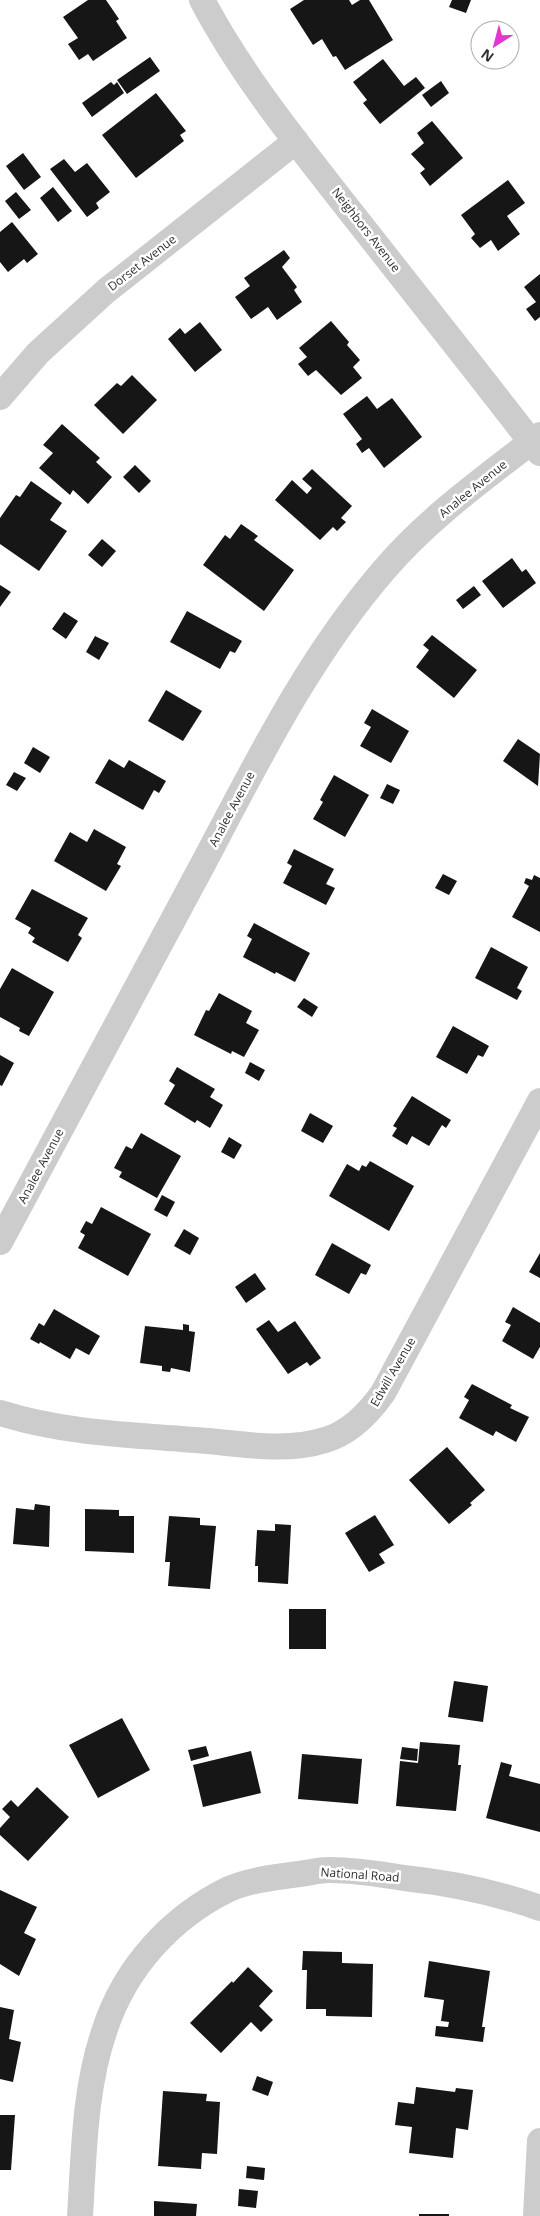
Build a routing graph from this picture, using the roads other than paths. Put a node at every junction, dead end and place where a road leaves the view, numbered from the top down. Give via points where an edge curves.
1 (202, 0) edge
2 (296, 141) junction
3 (0, 397) edge
4 (537, 443) edge
5 (540, 1101) edge
6 (0, 1242) edge
7 (0, 1413) edge
8 (540, 1908) edge
9 (540, 2141) edge
10 (80, 2216) edge
11 (536, 2216) edge

1 - 2 street, Neighbors Avenue via 248,76
2 - 3 street, Dorset Avenue via 106,291 38,353
2 - 4 street, Neighbors Avenue
4 - 6 street, Analee Avenue via 450,506 417,536 385,568 324,648 264,750
5 - 7 street, Edwill Avenue via 383,1393 369,1413 349,1429 326,1440 304,1445 270,1446 82,1431
8 - 10 street, National Road via 506,1896 448,1883 328,1870 276,1877 231,1888 194,1908 162,1935 137,1967 117,1998 104,2030 88,2101
9 - 11 street

